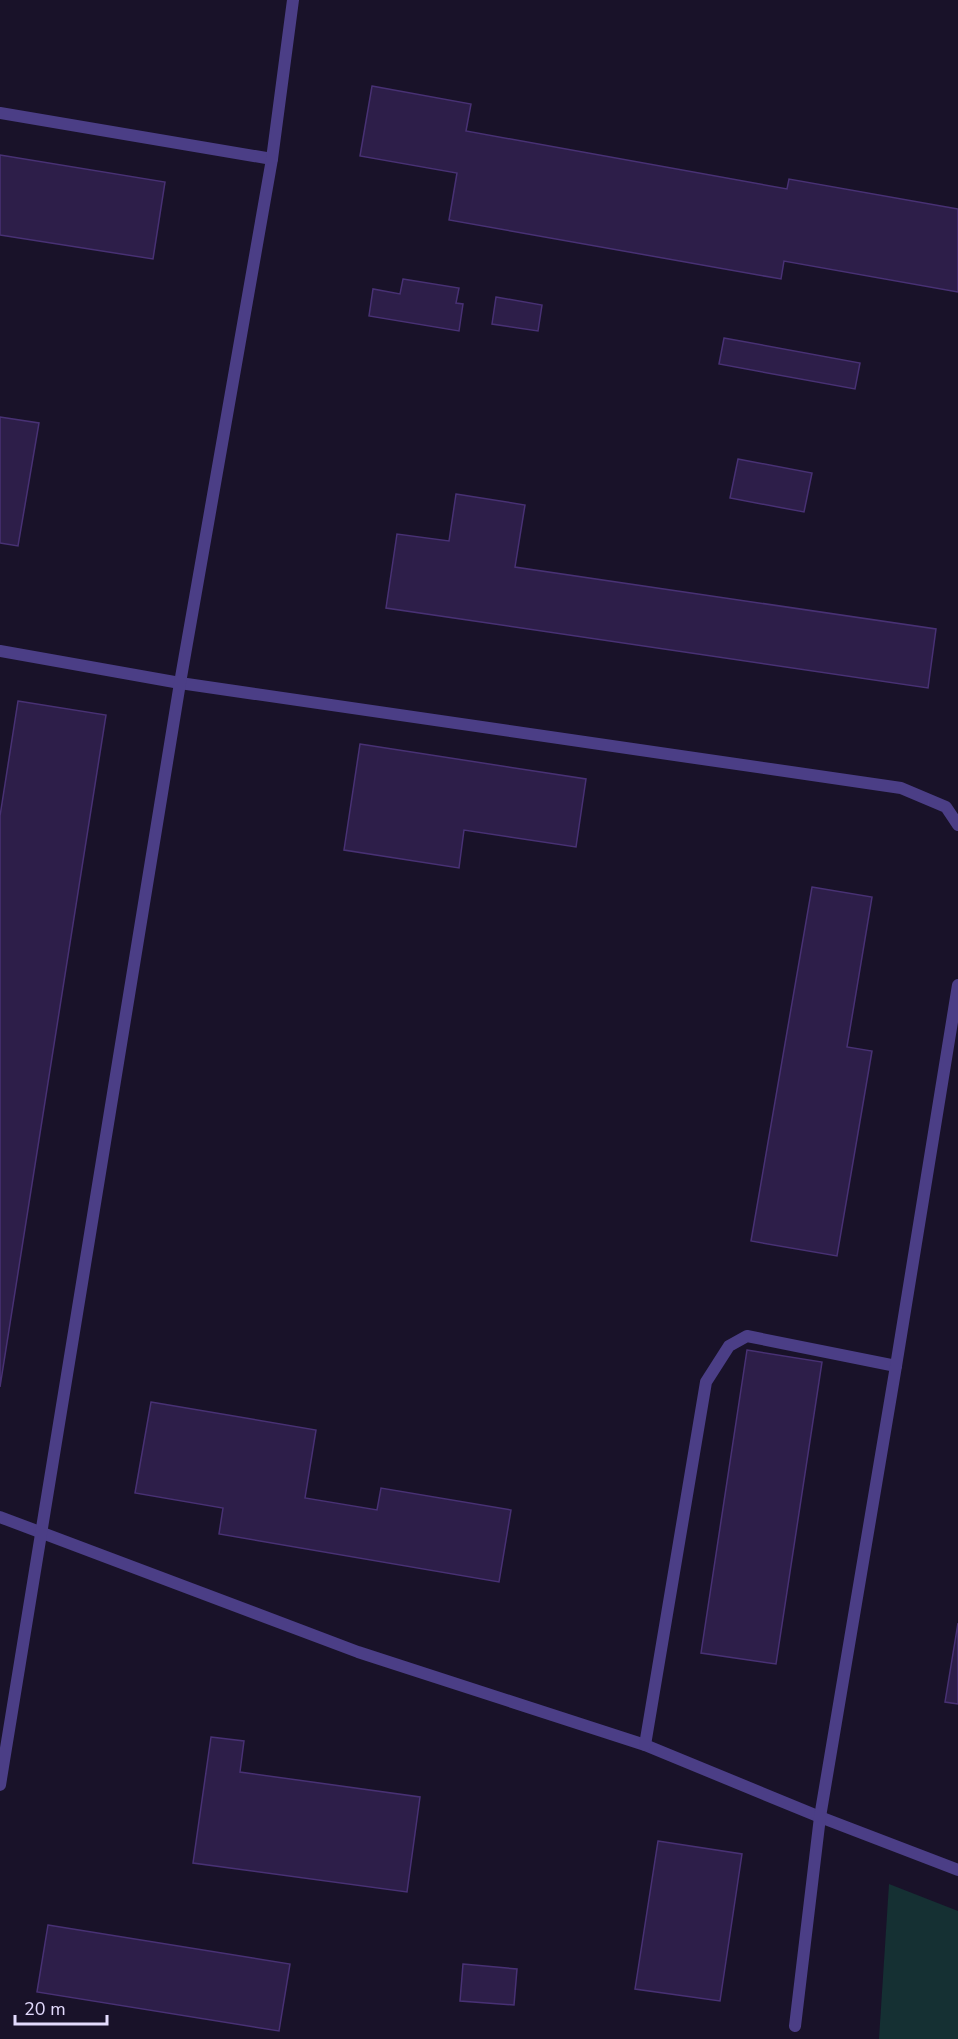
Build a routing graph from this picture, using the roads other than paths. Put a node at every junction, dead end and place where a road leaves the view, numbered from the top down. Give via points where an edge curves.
1 (293, 0) edge
2 (0, 113) edge
3 (272, 159) junction
4 (0, 651) edge
5 (180, 683) junction
6 (958, 825) edge
7 (958, 985) edge
8 (896, 1366) junction
9 (0, 1516) edge
10 (41, 1531) junction
11 (645, 1745) junction
12 (0, 1785) edge
13 (820, 1818) junction
14 (958, 1870) edge
15 (795, 2026) dead end

1 - 3 lane
2 - 3 lane
3 - 5 lane
4 - 5 lane
5 - 6 lane via 901,788 946,807
5 - 10 lane
7 - 8 lane
8 - 11 lane via 747,1336 729,1346 706,1382
8 - 13 lane
9 - 10 lane
10 - 11 lane via 358,1652
10 - 12 lane
11 - 13 lane
13 - 14 lane
13 - 15 lane

